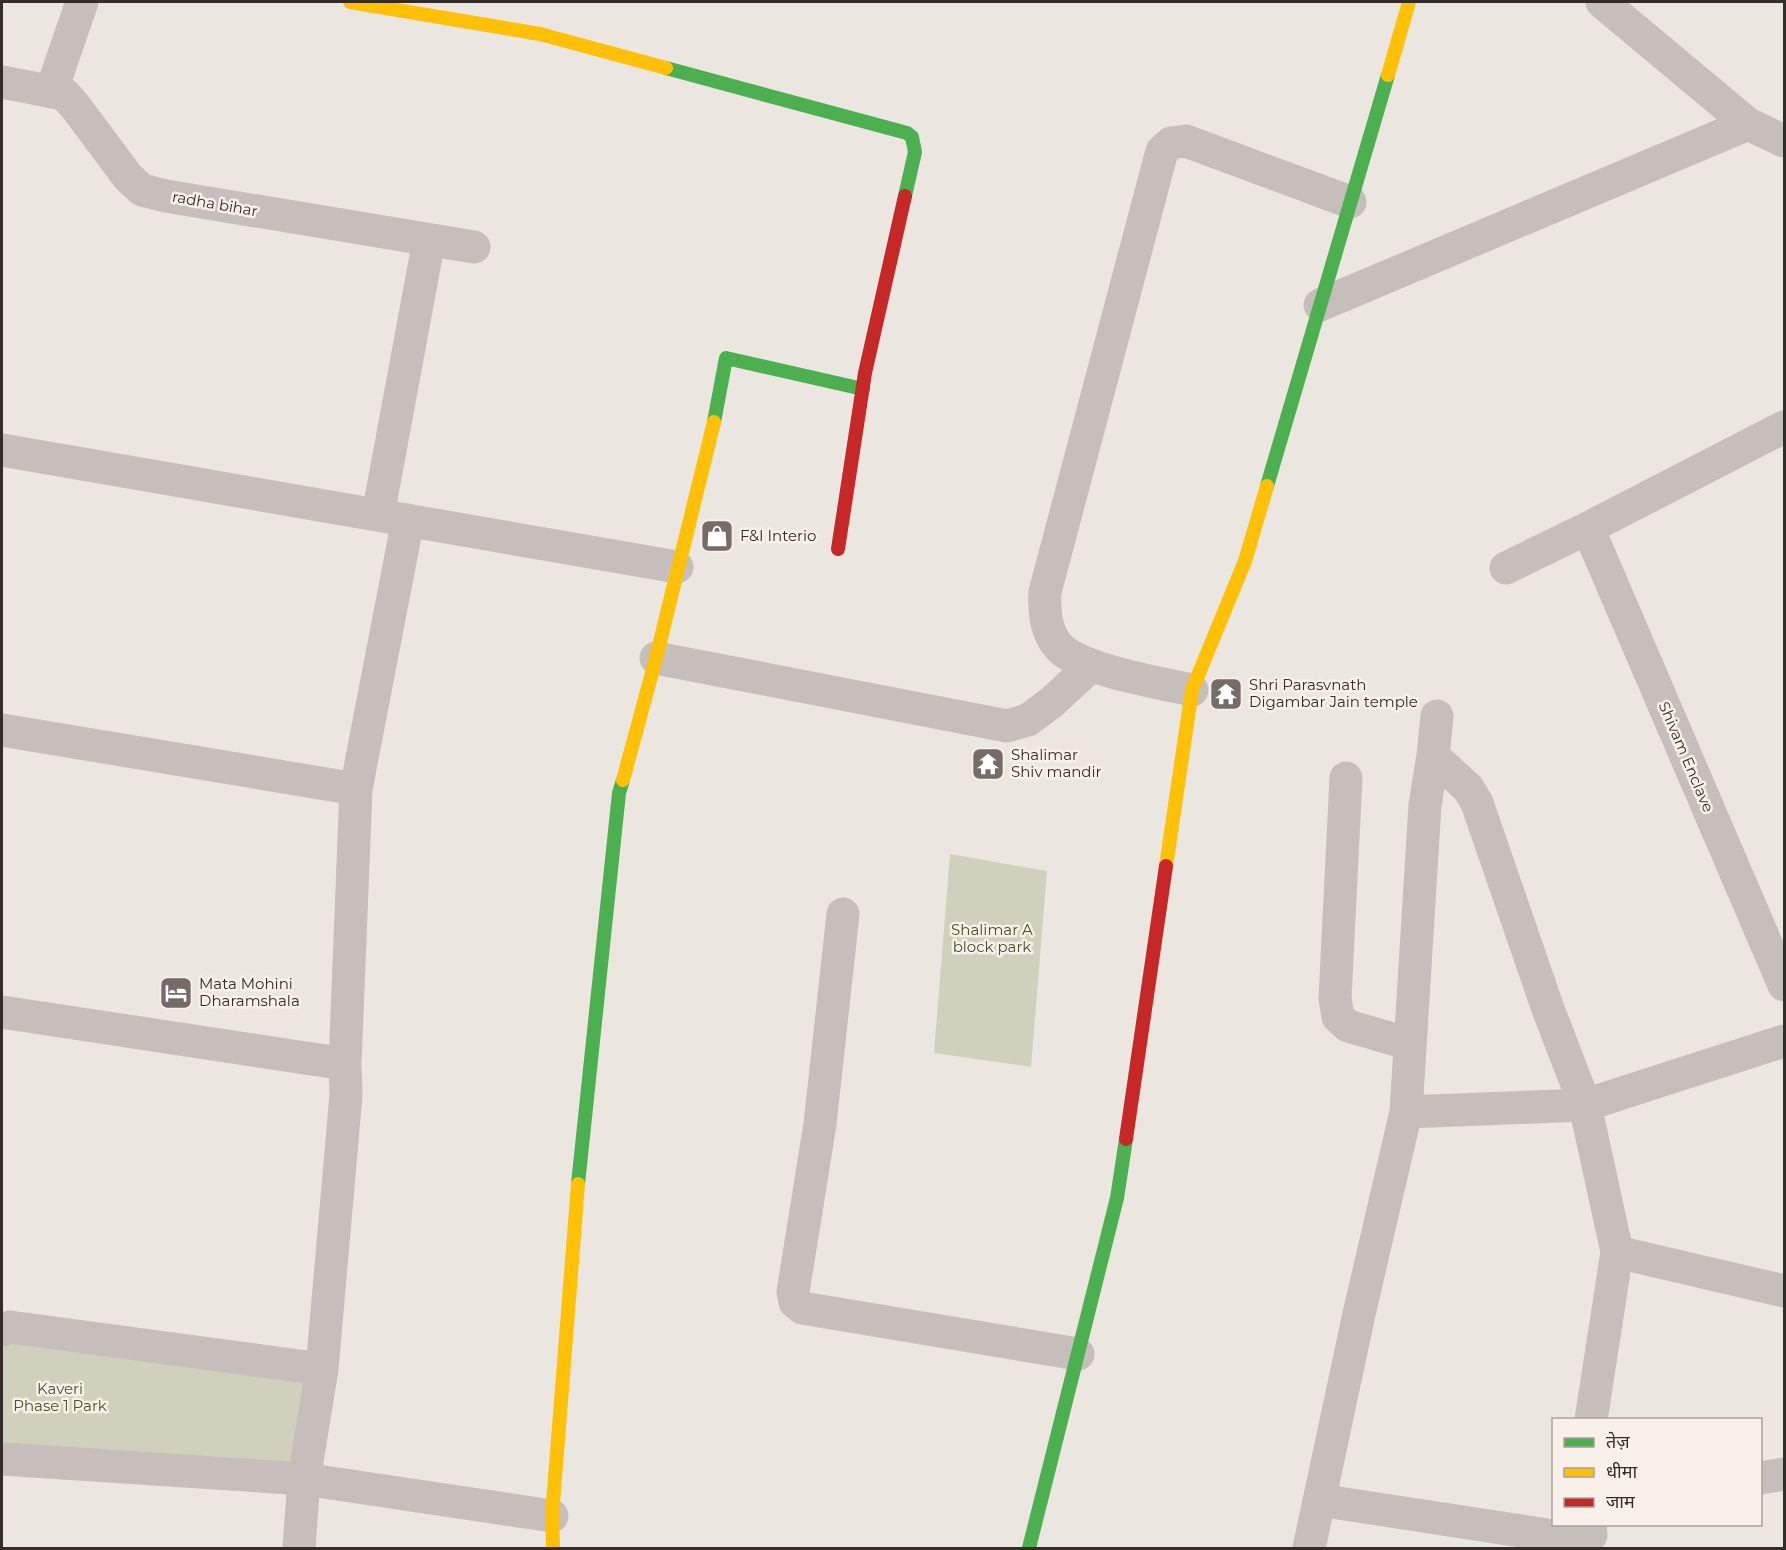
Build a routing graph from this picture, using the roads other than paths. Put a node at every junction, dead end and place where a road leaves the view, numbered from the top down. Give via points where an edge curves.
1 (82, 2) edge
2 (350, 2) edge
3 (1409, 2) edge
4 (1602, 2) edge
5 (2, 82) edge
6 (51, 92) junction
7 (1748, 124) junction
8 (1785, 141) edge
9 (1350, 202) junction
10 (429, 240) junction
11 (474, 247) dead end
12 (1320, 305) junction
13 (863, 389) junction
14 (1785, 427) edge
15 (2, 450) edge
16 (393, 518) junction
17 (1588, 528) junction
18 (838, 549) dead end
19 (677, 567) junction
20 (1506, 568) dead end
21 (656, 658) junction
22 (1092, 666) junction
23 (1192, 690) junction
24 (1437, 716) dead end
25 (2, 730) edge
26 (1433, 756) junction
27 (1346, 777) dead end
28 (356, 789) junction
29 (843, 914) dead end
30 (1785, 985) edge
31 (2, 1012) edge
32 (1785, 1041) edge
33 (1410, 1044) junction
34 (345, 1064) junction
35 (1585, 1105) junction
36 (1406, 1112) junction
37 (1617, 1252) junction
38 (1785, 1291) edge
39 (2, 1330) edge
40 (1078, 1353) junction
41 (322, 1369) junction
42 (1591, 1418) edge
43 (2, 1459) edge
44 (1785, 1474) edge
45 (1762, 1478) edge
46 (304, 1479) junction
47 (1320, 1500) junction
48 (552, 1516) junction
49 (1594, 1536) edge
50 (299, 1548) edge
51 (553, 1548) edge
52 (1029, 1548) edge
53 (1309, 1548) edge

1 - 6 street
2 - 13 street via 540,34 907,133 912,137 915,152
3 - 9 street
4 - 7 street
5 - 6 street, radha bihar
6 - 10 street, radha bihar via 63,94 75,106 142,190
7 - 8 street
7 - 12 street
9 - 12 street
9 - 22 street via 1186,141 1172,143 1162,151 1044,592 1044,614 1060,649
10 - 11 street, radha bihar
10 - 16 street
12 - 23 street via 1245,561
13 - 18 street
13 - 19 street via 726,358 717,410
14 - 17 street
15 - 16 street
16 - 19 street
16 - 28 street
17 - 20 street
17 - 30 street, Shivam Enclave
19 - 21 street
21 - 22 street via 1007,726 1028,720
21 - 48 street via 619,793 583,1125
22 - 23 street
23 - 40 street via 1117,1198
24 - 26 street
25 - 28 street
26 - 33 street via 1425,805
26 - 35 street via 1468,788 1478,803
27 - 33 street via 1335,998 1338,1017 1348,1026
28 - 34 street
29 - 40 street via 820,1124 793,1292 795,1302 802,1308
31 - 34 street
32 - 35 street
33 - 36 street
34 - 41 street via 346,1095
35 - 36 street
35 - 37 street
36 - 47 street
37 - 38 street
37 - 42 street
39 - 41 street via 10,1327
40 - 52 street
41 - 46 street
43 - 46 street
44 - 45 street
46 - 48 street
46 - 50 street
47 - 49 street via 1554,1536
47 - 53 street
48 - 51 street

